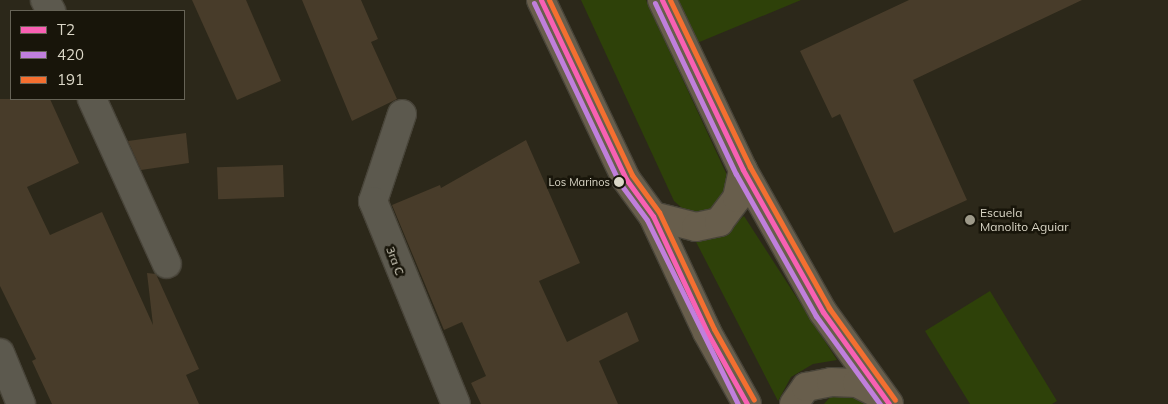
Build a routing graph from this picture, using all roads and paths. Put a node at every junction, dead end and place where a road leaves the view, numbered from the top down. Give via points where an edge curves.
1 (541, 0) edge
2 (662, 0) edge
3 (92, 100) edge
4 (402, 114) dead end
5 (744, 170) junction
6 (653, 216) junction
7 (167, 264) dead end
8 (0, 353) edge
9 (886, 400) edge
10 (21, 404) edge
11 (456, 404) edge
12 (747, 404) edge
13 (794, 404) edge

1 - 6 highway via 626,179
2 - 5 highway
3 - 7 street
4 - 11 street, 3ra C via 373,201
5 - 6 highway via 737,198 719,222 696,227
5 - 9 highway via 823,312
6 - 12 highway via 706,332
8 - 10 street
9 - 13 highway via 857,383 831,382 806,387

